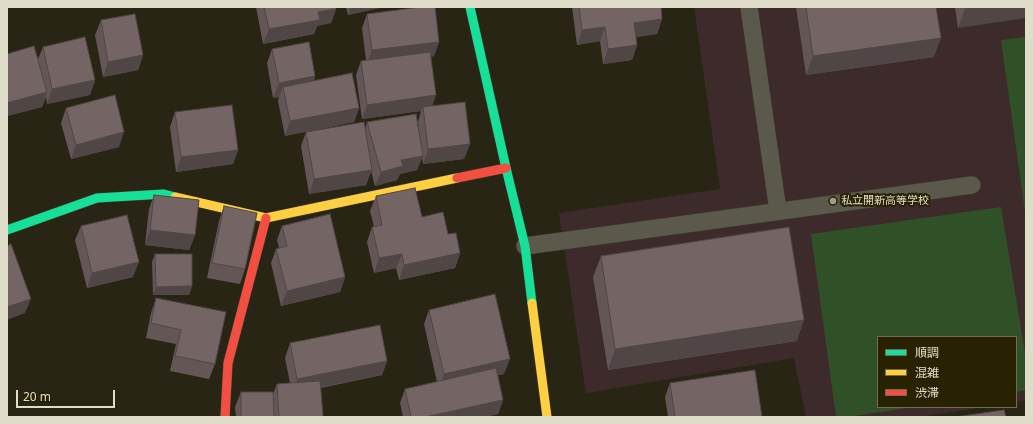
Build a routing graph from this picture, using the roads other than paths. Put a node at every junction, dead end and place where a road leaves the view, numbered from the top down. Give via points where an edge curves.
1 (470, 7) edge
2 (749, 7) edge
3 (506, 168) junction
4 (972, 185) dead end
5 (778, 211) junction
6 (266, 218) junction
7 (7, 230) edge
8 (525, 246) junction
9 (225, 417) edge
10 (547, 417) edge

1 - 3 street
2 - 5 lane
3 - 6 street
3 - 8 street
4 - 5 lane
5 - 8 lane
6 - 7 street via 164,194 97,198
6 - 9 street via 228,363
8 - 10 street

